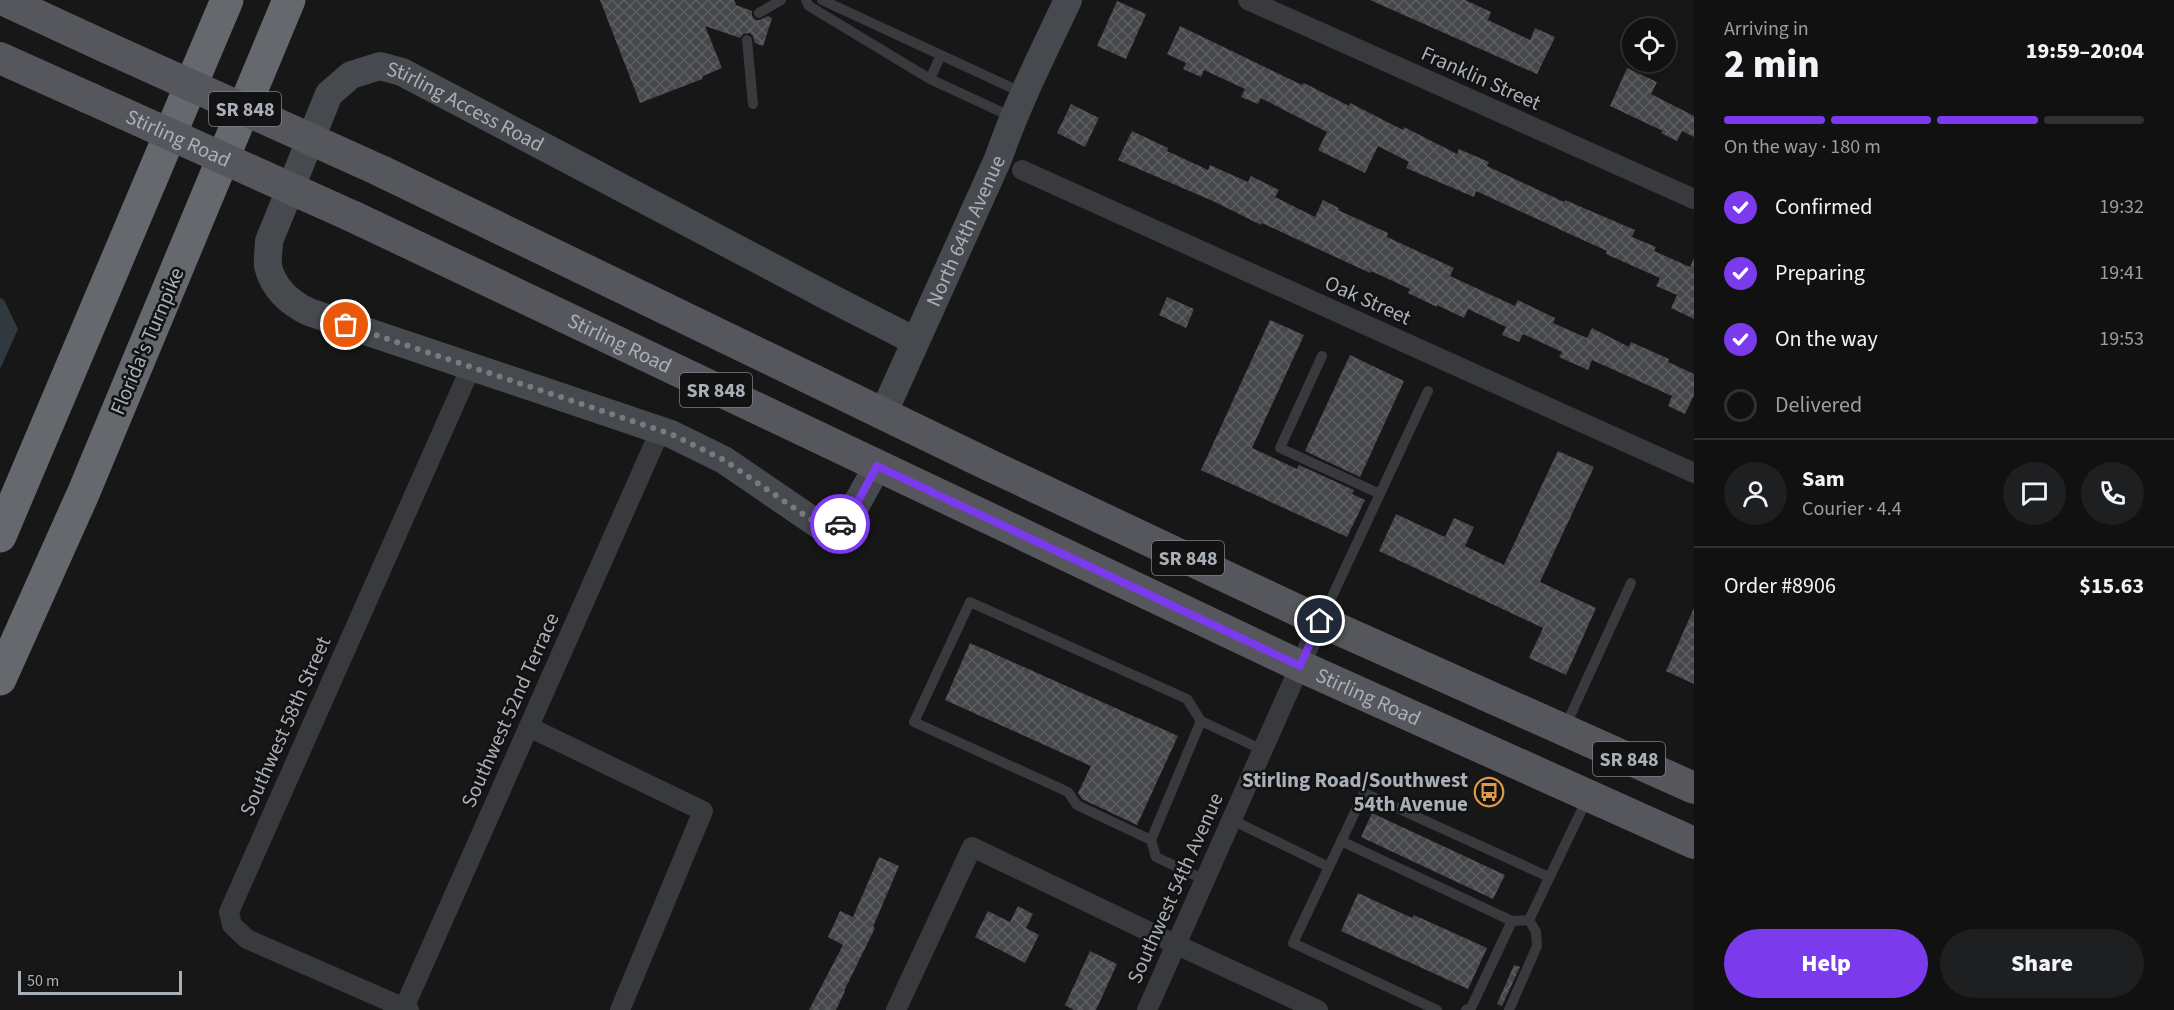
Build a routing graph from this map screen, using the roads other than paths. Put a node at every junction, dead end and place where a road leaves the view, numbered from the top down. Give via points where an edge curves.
1 (4, 0) edge
2 (227, 0) edge
3 (288, 0) edge
4 (781, 0) edge
5 (806, 0) edge
6 (822, 0) edge
7 (1058, 0) edge
8 (1068, 0) edge
9 (1248, 0) edge
10 (759, 13) dead end
11 (747, 40) dead end
12 (1046, 46) junction
13 (941, 55) junction
14 (0, 58) edge
15 (930, 79) junction
16 (753, 104) dead end
17 (1018, 105) junction
18 (1022, 170) dead end
19 (1694, 199) edge
20 (915, 341) junction
21 (1322, 356) dead end
22 (471, 367) junction
23 (1428, 391) dead end
24 (883, 414) junction
25 (660, 431) junction
26 (877, 466) junction
27 (1694, 473) edge
28 (1380, 494) junction
29 (0, 536) edge
30 (1631, 583) dead end
31 (1320, 621) junction
32 (1300, 666) junction
33 (0, 679) edge
34 (1201, 721) junction
35 (529, 727) junction
36 (1564, 730) junction
37 (1263, 750) junction
38 (1694, 788) edge
39 (1588, 796) junction
40 (1232, 820) junction
41 (1151, 840) junction
42 (1341, 841) junction
43 (1694, 843) edge
44 (1329, 867) junction
45 (1549, 878) junction
46 (1205, 880) junction
47 (1529, 920) junction
48 (1512, 921) junction
49 (1177, 945) junction
50 (406, 1009) edge
51 (620, 1010) edge
52 (896, 1010) edge
53 (1147, 1010) edge
54 (1318, 1010) edge
55 (1437, 1010) edge
56 (1466, 1010) edge
57 (1509, 1010) edge

1 - 24 main road, SR 848, bridge via 381,171
2 - 29 highway
3 - 33 highway, Florida's Turnpike via 83,494
4 - 10 lane
5 - 15 lane via 809,6
6 - 13 lane
7 - 12 street, North 64th Avenue
8 - 12 street, North 64th Avenue
9 - 19 street, Franklin Street
11 - 16 lane
12 - 17 street, North 64th Avenue
13 - 15 lane
13 - 17 lane
14 - 26 main road, Stirling Road / SR 848, bridge via 354,217
15 - 17 lane
17 - 20 street, North 64th Avenue via 998,159
18 - 27 street, Oak Street
20 - 22 street, Stirling Access Road via 402,72 380,66 351,75 329,94 269,241 268,265 276,285 292,304 309,312
20 - 24 street, North 64th Avenue
21 - 28 lane via 1280,447
22 - 25 street, Stirling Access Road
22 - 50 street, Southwest 58th Street via 229,912 232,925 247,939
23 - 28 lane
24 - 31 main road, SR 848
25 - 26 street, Stirling Access Road via 724,460 819,525 836,527 852,512
25 - 35 street, Southwest 52nd Terrace
26 - 32 main road, Stirling Road / SR 848
28 - 31 lane
30 - 36 lane
31 - 32 street, Southwest 54th Avenue
31 - 36 main road, SR 848
32 - 37 street, Southwest 54th Avenue
32 - 39 main road, Stirling Road / SR 848
34 - 37 lane
34 - 41 lane
34 - 41 lane via 1186,699 970,602 914,722 1068,792 1077,805
35 - 50 street, Southwest 52nd Terrace
35 - 51 street via 703,811
36 - 38 main road, SR 848
37 - 40 street, Southwest 54th Avenue
39 - 43 main road, Stirling Road / SR 848
39 - 45 lane
40 - 44 lane
40 - 46 street, Southwest 54th Avenue
41 - 46 lane via 1155,857
42 - 44 lane
42 - 45 lane via 1364,793
42 - 48 lane
44 - 55 lane via 1293,943
45 - 47 lane
46 - 49 street, Southwest 54th Avenue
47 - 48 lane
47 - 57 lane via 1536,932 1537,946
48 - 56 lane via 1471,1008
49 - 52 street via 972,847
49 - 53 street, Southwest 54th Avenue
49 - 54 street

